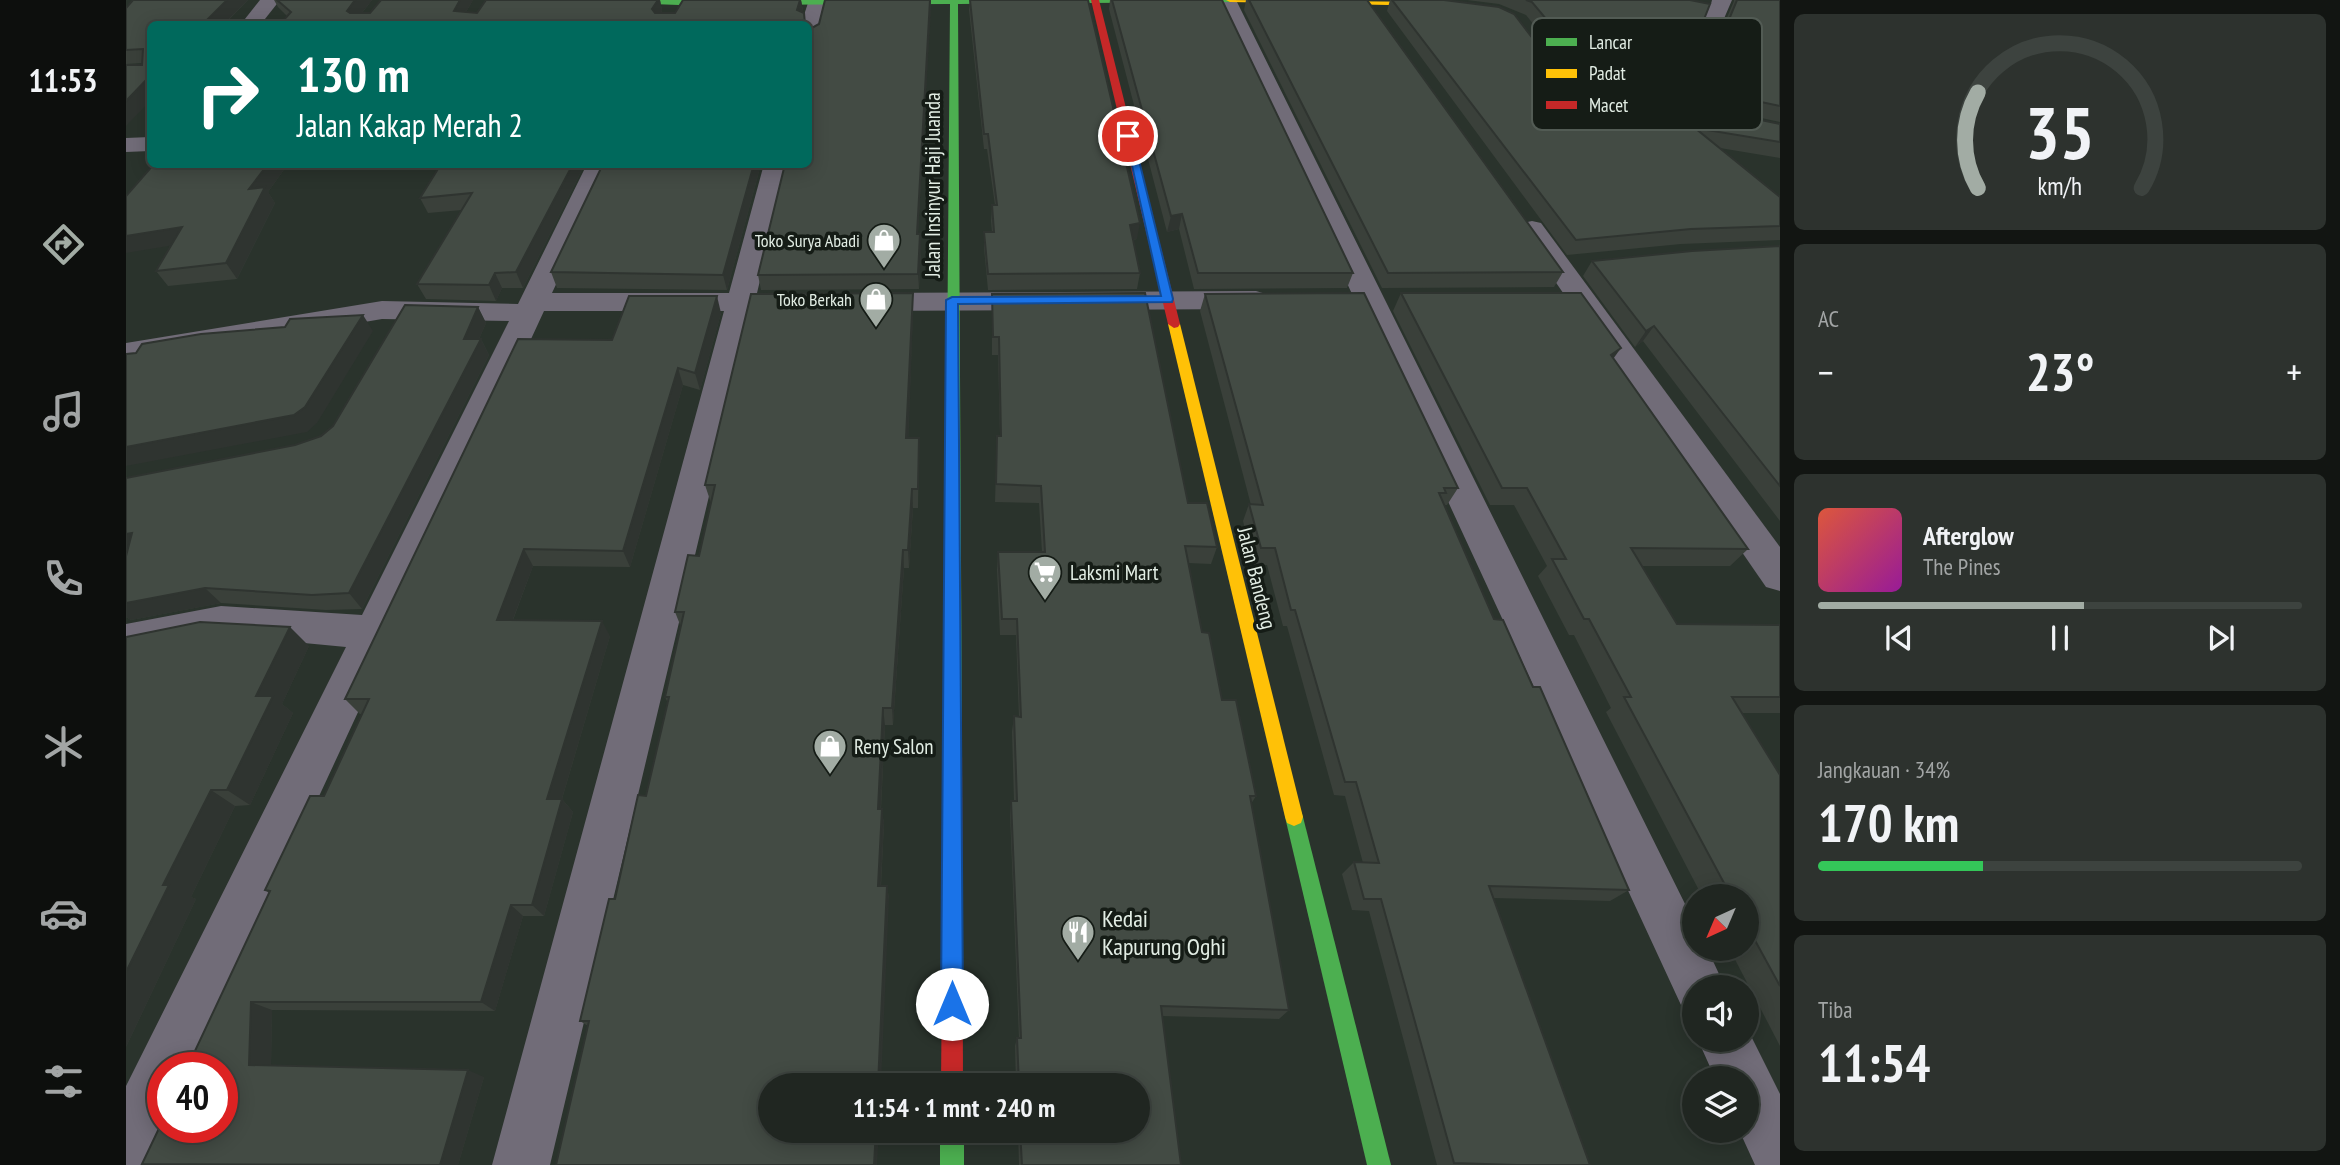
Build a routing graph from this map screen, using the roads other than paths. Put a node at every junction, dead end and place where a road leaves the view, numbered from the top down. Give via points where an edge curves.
1 (270, 0) edge
2 (599, 0) edge
3 (954, 0) edge
4 (1095, 0) edge
5 (1226, 0) edge
6 (1316, 0) edge
7 (1659, 0) edge
8 (1366, 1) edge
9 (817, 2) junction
10 (679, 3) junction
11 (1720, 6) edge
12 (1462, 7) edge
13 (253, 21) edge
14 (670, 21) edge
15 (812, 21) edge
16 (1390, 34) edge
17 (147, 144) edge
18 (126, 145) edge
19 (598, 168) edge
20 (775, 168) edge
21 (1518, 211) edge
22 (1167, 299) junction
23 (952, 300) junction
24 (1290, 301) edge
25 (742, 303) junction
26 (532, 307) junction
27 (404, 309) junction
28 (384, 343) edge
29 (126, 353) edge
30 (1780, 576) edge
31 (376, 633) junction
32 (126, 641) edge
33 (1693, 975) edge
34 (171, 1052) edge
35 (952, 1073) edge
36 (147, 1102) edge
37 (1759, 1112) edge
38 (952, 1143) edge
39 (126, 1146) edge
40 (1780, 1155) edge
41 (521, 1165) edge
42 (952, 1165) edge
43 (1379, 1165) edge

1 - 13 street
2 - 10 street
3 - 4 street
3 - 9 street
3 - 23 street, Jalan Insinyur Haji Juanda
4 - 5 street
4 - 22 street, Jalan Bandeng
5 - 6 street
5 - 33 street
6 - 8 street
7 - 11 street
8 - 12 street
8 - 16 street
9 - 10 street
9 - 15 street
10 - 14 street
17 - 18 street
19 - 26 street
20 - 25 street
21 - 30 street via 1572,265 1567,299
22 - 23 street
22 - 24 street
22 - 43 street, Jalan Bandeng
23 - 25 street
23 - 35 street, Jalan Insinyur Haji Juanda
25 - 26 street
25 - 41 street
26 - 27 street
26 - 31 street
27 - 28 street
27 - 29 street
31 - 32 street via 221,622
31 - 34 street
36 - 39 street
37 - 40 street
38 - 42 street

